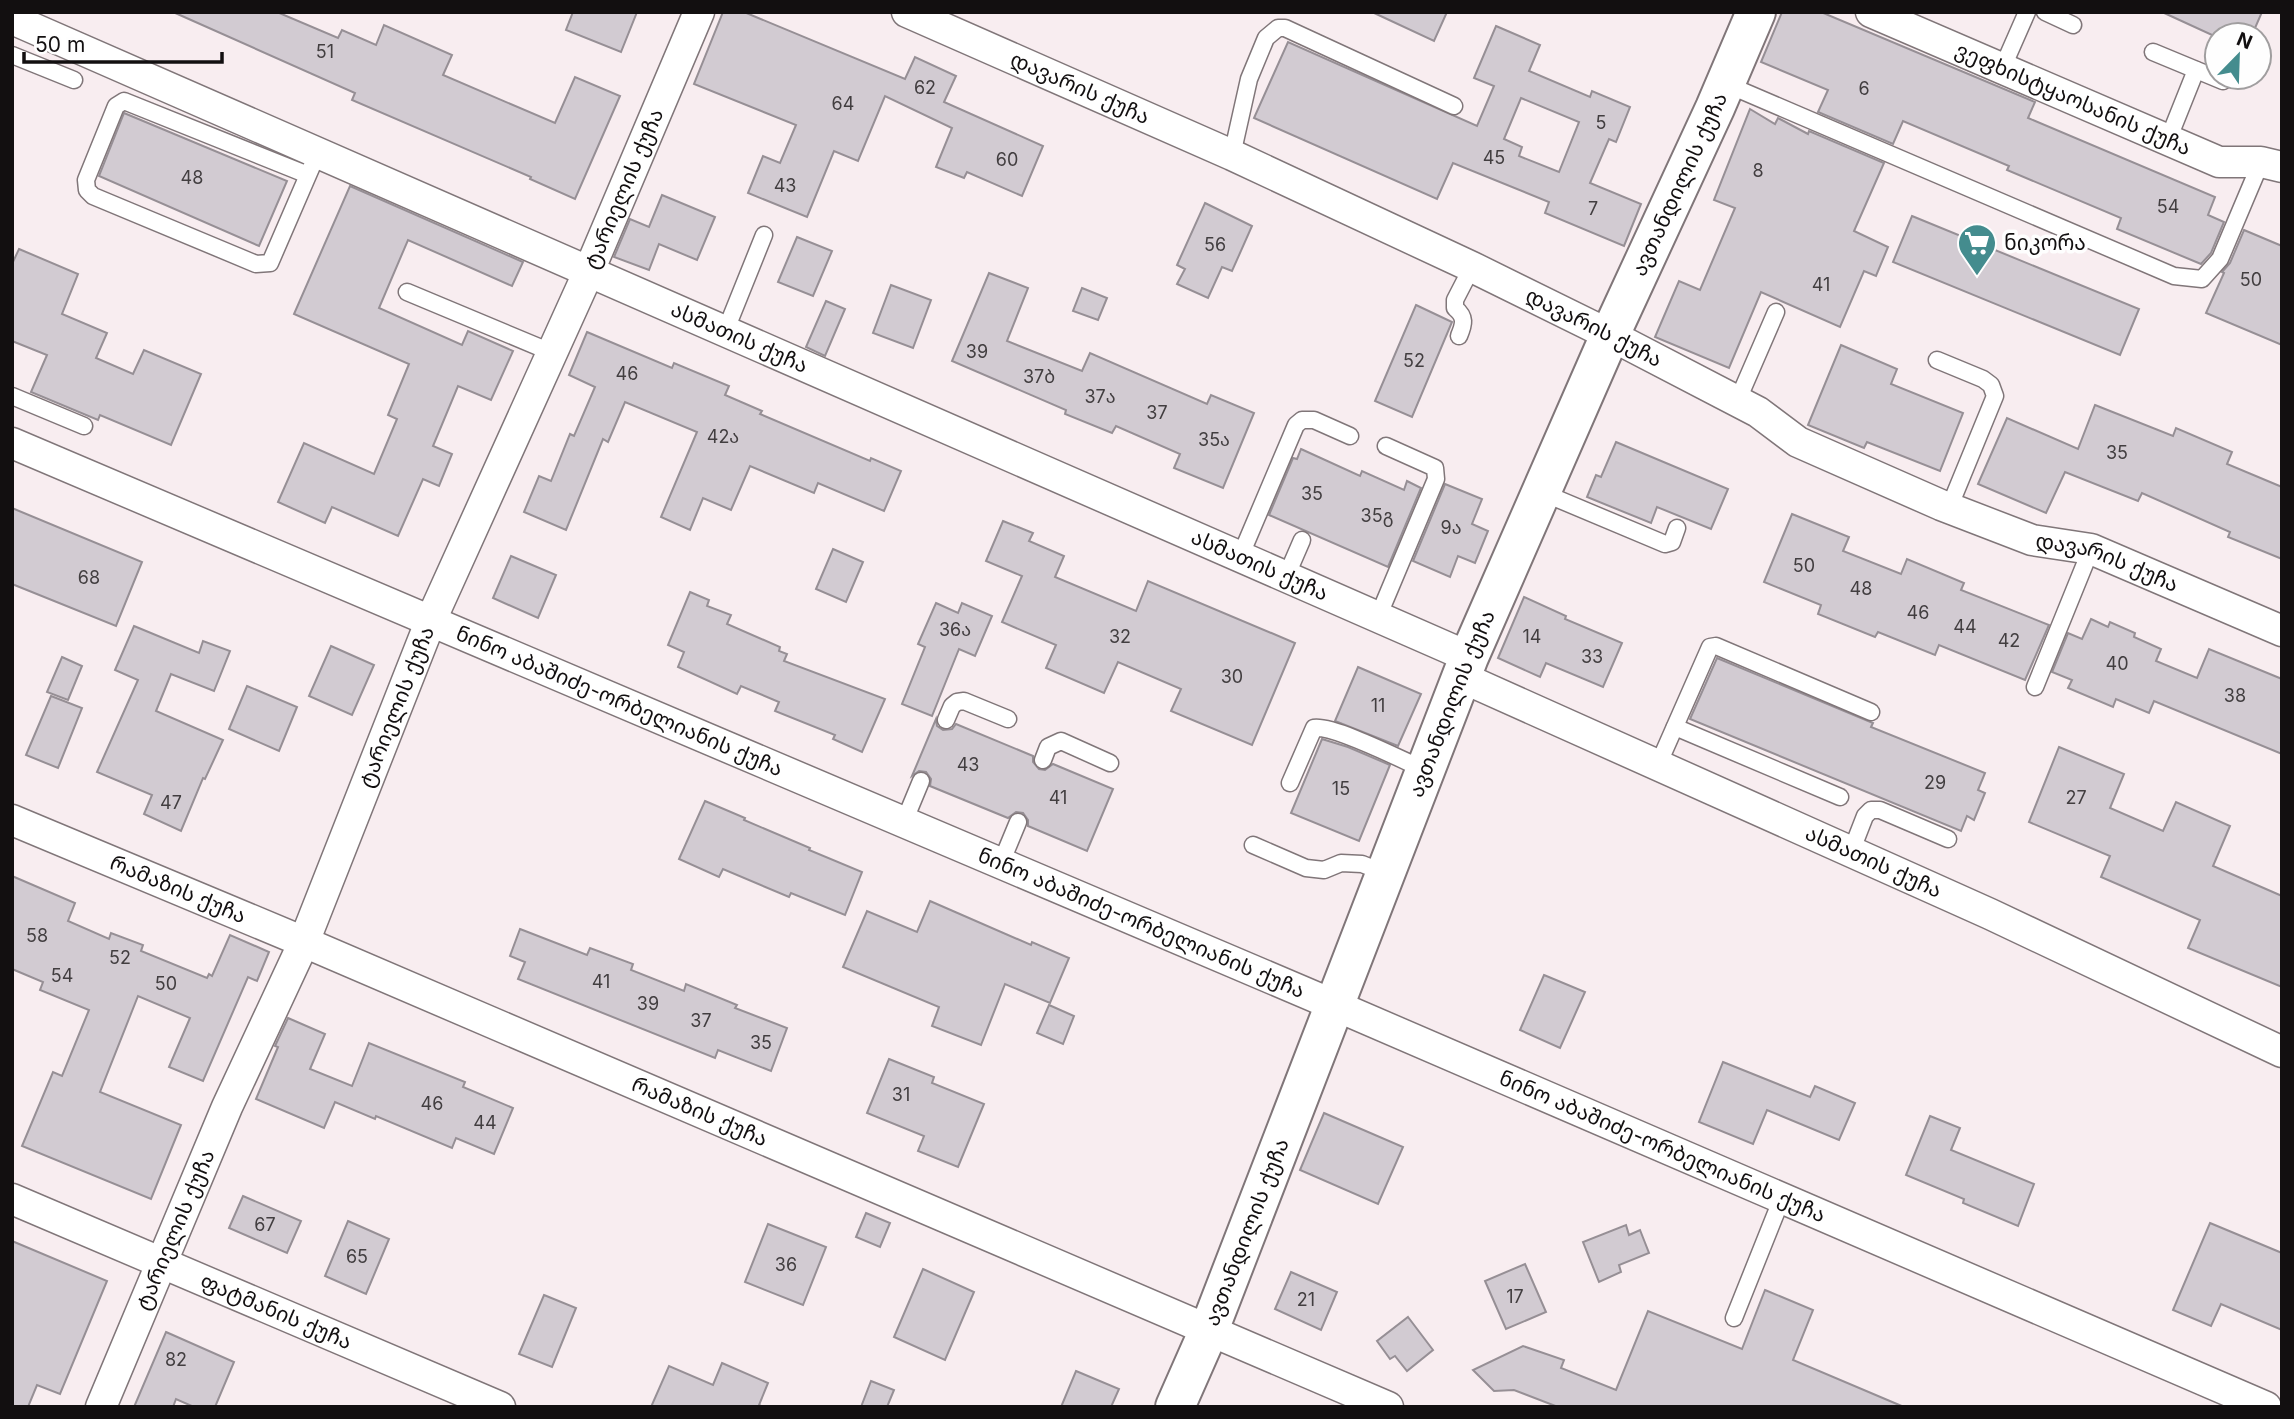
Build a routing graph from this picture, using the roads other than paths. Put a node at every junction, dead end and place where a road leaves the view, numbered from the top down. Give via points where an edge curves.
1 (699, 12) edge
2 (906, 12) edge
3 (1756, 12) edge
4 (1871, 12) edge
5 (2027, 12) edge
6 (2045, 12) edge
7 (12, 20) edge
8 (2073, 24) dead end
9 (2153, 52) dead end
10 (12, 55) edge
11 (2002, 69) junction
12 (2196, 70) junction
13 (2203, 73) edge
14 (74, 80) dead end
15 (1726, 84) junction
16 (1454, 106) dead end
17 (2168, 140) junction
18 (1232, 155) junction
19 (313, 164) junction
20 (2271, 164) edge
21 (764, 235) dead end
22 (1472, 267) junction
23 (589, 271) junction
24 (407, 292) dead end
25 (1776, 312) dead end
26 (726, 332) junction
27 (1610, 335) junction
28 (1459, 336) dead end
29 (552, 353) junction
30 (1937, 360) dead end
31 (12, 396) edge
32 (1737, 402) junction
33 (84, 426) dead end
34 (1350, 436) dead end
35 (12, 443) edge
36 (1386, 446) dead end
37 (1541, 492) junction
38 (1949, 508) junction
39 (1677, 528) dead end
40 (1302, 540) dead end
41 (2091, 549) junction
42 (1240, 557) junction
43 (1286, 577) junction
44 (1378, 617) junction
45 (431, 620) junction
46 (2282, 631) edge
47 (1465, 667) junction
48 (2035, 687) dead end
49 (1871, 712) dead end
50 (1008, 719) dead end
51 (946, 720) dead end
52 (1675, 727) junction
53 (1043, 760) dead end
54 (1110, 763) dead end
55 (1658, 765) junction
56 (1425, 770) junction
57 (921, 781) dead end
58 (1290, 783) dead end
59 (1840, 797) dead end
60 (12, 820) edge
61 (904, 821) junction
62 (1018, 822) dead end
63 (1948, 839) dead end
64 (1253, 845) dead end
65 (1851, 852) junction
66 (1001, 863) junction
67 (1385, 873) junction
68 (304, 942) junction
69 (1334, 1005) junction
70 (2282, 1052) edge
71 (1782, 1198) junction
72 (12, 1199) edge
73 (160, 1262) junction
74 (1734, 1318) dead end
75 (1209, 1331) junction
76 (101, 1407) edge
77 (500, 1407) edge
78 (1175, 1407) edge
79 (1388, 1407) edge
80 (2266, 1407) edge

1 - 23 street, ტარიელის ქუჩა
2 - 18 street, დავარის ქუჩა
3 - 15 street, ავთანდილის ქუჩა
4 - 11 street, ვეფხისტყაოსანის ქუჩა
5 - 11 lane
6 - 8 lane
7 - 19 street, ასმათის ქუჩა
9 - 12 lane
10 - 14 lane
11 - 17 street, ვეფხისტყაოსანის ქუჩა
12 - 13 lane
12 - 17 lane
15 - 20 lane via 2174,276 2202,279 2220,259
15 - 27 street, ავთანდილის ქუჩა
16 - 18 lane via 1278,28 1266,38 1249,79
17 - 20 street, ვეფხისტყაოსანის ქუჩა via 2219,162
18 - 22 street, დავარის ქუჩა
19 - 19 lane via 124,101 116,106 86,185 93,196 265,264 270,263
19 - 23 street, ასმათის ქუჩა
21 - 26 lane
22 - 27 street, დავარის ქუჩა
22 - 28 lane via 1455,300 1464,323
23 - 26 street, ასმათის ქუჩა
23 - 29 street, ტარიელის ქუჩა
24 - 29 lane
25 - 32 lane
26 - 42 street, ასმათის ქუჩა
27 - 32 street, დავარის ქუჩა
27 - 37 street, ავთანდილის ქუჩა
29 - 45 street, ტარიელის ქუჩა
30 - 38 lane via 1983,379 1992,385 1995,396
31 - 33 lane
32 - 38 street, დავარის ქუჩა via 1798,442
34 - 42 lane via 1314,420 1296,425
35 - 45 street, ნინო აბაშიძე-ორბელიანის ქუჩა
36 - 44 lane via 1435,468 1436,479
37 - 39 lane via 1665,544 1672,542
37 - 47 street, ავთანდილის ქუჩა
38 - 41 street, დავარის ქუჩა via 2032,540
40 - 43 lane
41 - 46 street, დავარის ქუჩა
41 - 48 lane
42 - 43 street, ასმათის ქუჩა
43 - 44 street, ასმათის ქუჩა
44 - 47 street, ასმათის ქუჩა
45 - 61 street, ნინო აბაშიძე-ორბელიანის ქუჩა
45 - 68 street, ტარიელის ქუჩა
47 - 55 street, ასმათის ქუჩა
47 - 56 street, ავთანდილის ქუჩა
49 - 52 lane via 1716,646 1707,652
50 - 51 lane via 964,701 952,706
52 - 55 lane
52 - 59 lane
53 - 54 lane via 1048,747 1061,741
55 - 65 street, ასმათის ქუჩა
56 - 58 lane via 1320,727 1309,736
56 - 67 street, ავთანდილის ქუჩა
57 - 61 lane
60 - 68 street, რამაზის ქუჩა
61 - 66 street, ნინო აბაშიძე-ორბელიანის ქუჩა
62 - 66 lane
63 - 65 lane via 1871,810
64 - 67 lane via 1306,868 1362,864
65 - 70 street, ასმათის ქუჩა
66 - 69 street, ნინო აბაშიძე-ორბელიანის ქუჩა
67 - 69 street, ავთანდილის ქუჩა
68 - 73 street, ტარიელის ქუჩა
68 - 75 street, რამაზის ქუჩა
69 - 71 street, ნინო აბაშიძე-ორბელიანის ქუჩა
69 - 75 street, ავთანდილის ქუჩა
71 - 74 lane
71 - 80 street, ნინო აბაშიძე-ორბელიანის ქუჩა
72 - 73 street, ფატმანის ქუჩა
73 - 76 street, ტარიელის ქუჩა
73 - 77 street, ფატმანის ქუჩა
75 - 78 street, ავთანდილის ქუჩა
75 - 79 street, რამაზის ქუჩა

